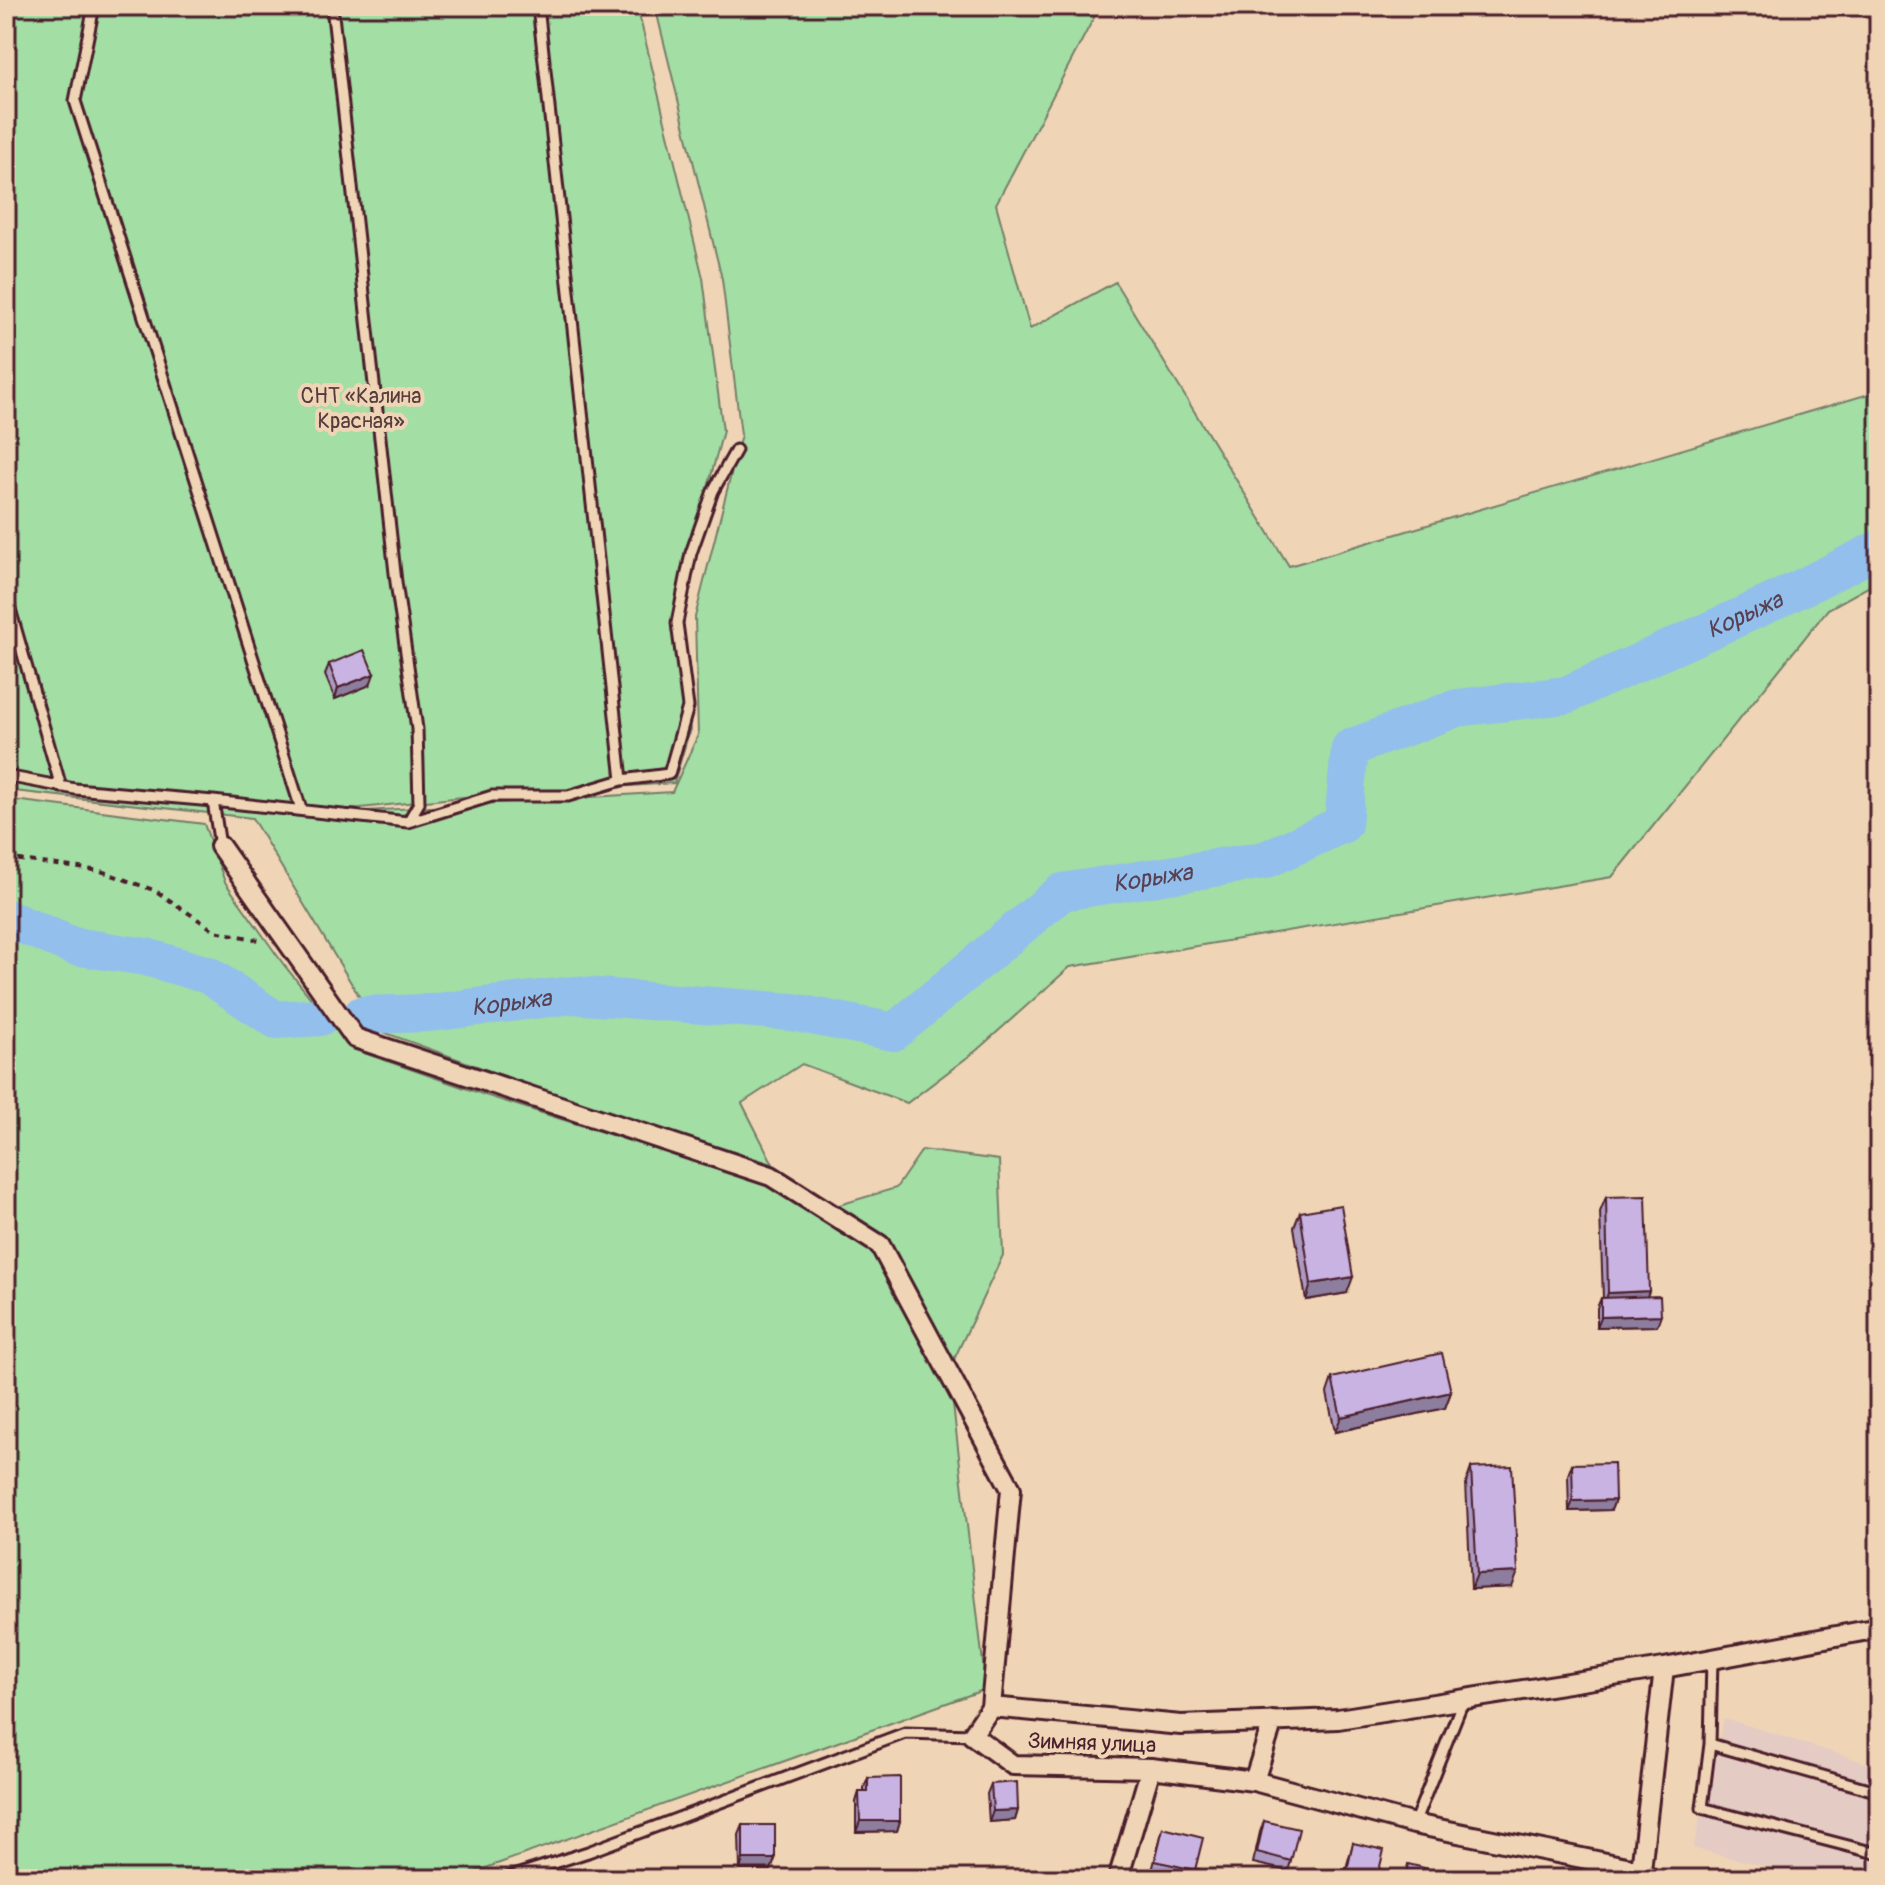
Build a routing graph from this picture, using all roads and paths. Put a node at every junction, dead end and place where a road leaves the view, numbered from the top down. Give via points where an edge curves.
1 (94, 6) edge
2 (332, 6) edge
3 (538, 6) edge
4 (736, 450) dead end
5 (6, 595) edge
6 (6, 776) edge
7 (622, 780) junction
8 (61, 787) junction
9 (213, 801) junction
10 (301, 809) junction
11 (408, 822) junction
12 (220, 846) joint
13 (6, 858) edge
14 (290, 946) junction
15 (1879, 1628) edge
16 (1712, 1659) junction
17 (1664, 1668) junction
18 (1463, 1701) junction
19 (991, 1707) junction
20 (1273, 1721) junction
21 (972, 1735) junction
22 (1710, 1744) junction
23 (1151, 1768) junction
24 (1254, 1781) junction
25 (1879, 1792) edge
26 (1414, 1824) junction
27 (1879, 1854) edge
28 (1644, 1876) edge
29 (504, 1879) edge
30 (1118, 1879) edge

1 - 10 lane via 75,101
2 - 11 lane via 417,729 419,803
3 - 7 lane
4 - 7 lane via 713,491 691,553 677,623 688,707 669,774
5 - 8 lane
6 - 8 lane
7 - 11 lane via 568,796 492,796
8 - 9 lane
9 - 10 lane
9 - 12 lane
10 - 11 lane
12 - 14 street
13 - 14 path via 101,871 156,891 215,931
14 - 19 street via 355,1038 771,1176 880,1245 1011,1489
15 - 16 street
16 - 17 street
16 - 22 lane
17 - 18 street
17 - 28 street
18 - 20 street via 1338,1719
18 - 26 lane
19 - 20 street via 1181,1725
19 - 21 street
20 - 24 street
21 - 23 street, Зимняя улица via 1013,1765
21 - 29 lane via 905,1733
22 - 25 lane
22 - 27 lane via 1702,1808
23 - 24 street, Зимняя улица
23 - 30 street
24 - 26 street, Зимняя улица
26 - 28 street, Зимняя улица

